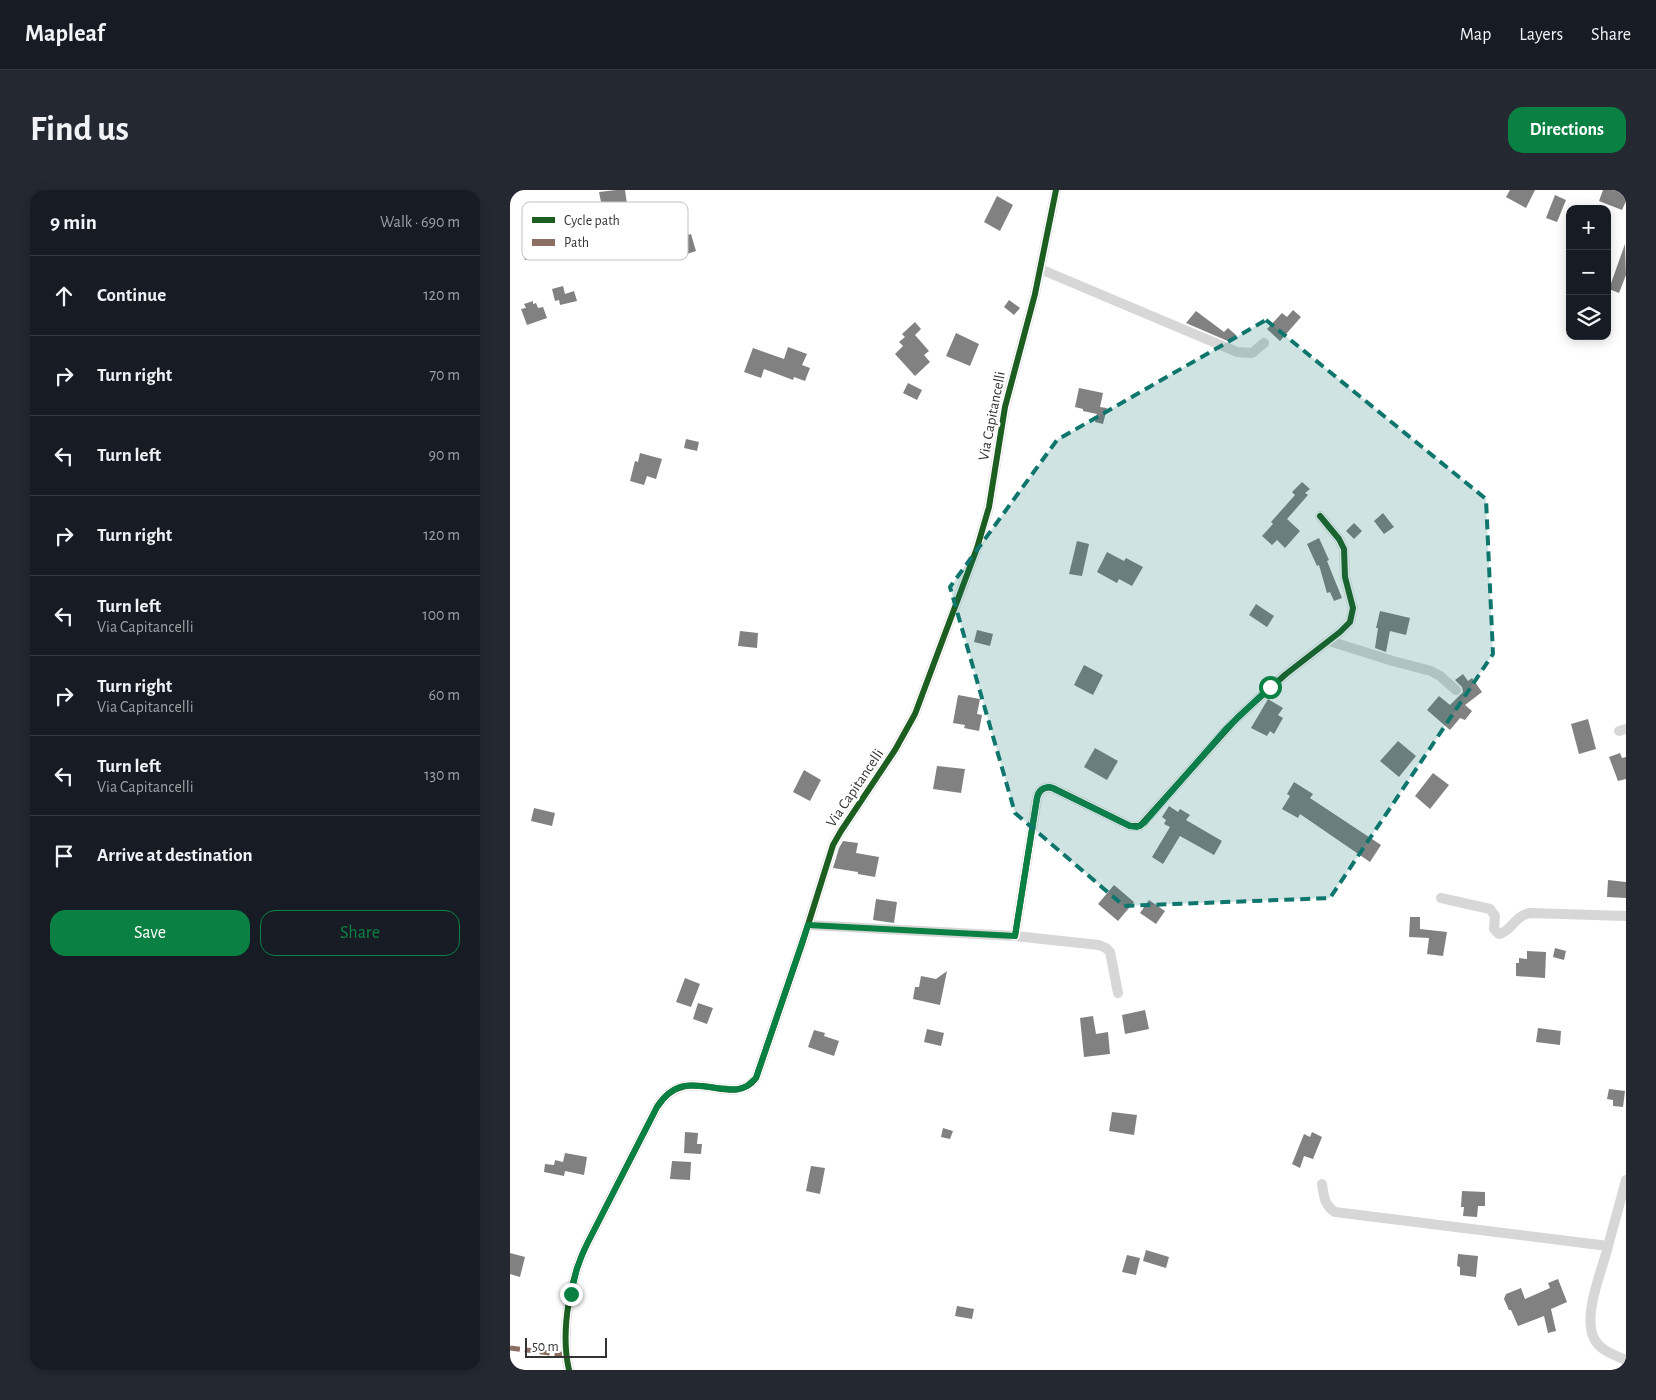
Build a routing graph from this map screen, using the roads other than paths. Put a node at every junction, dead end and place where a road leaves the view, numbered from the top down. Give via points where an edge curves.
1 (1056, 190) edge
2 (1040, 269) junction
3 (1264, 343) dead end
4 (1320, 516) dead end
5 (1330, 641) junction
6 (1456, 690) dead end
7 (1441, 898) dead end
8 (1626, 916) edge
9 (808, 925) junction
10 (1015, 936) junction
11 (1118, 993) dead end
12 (1626, 1180) edge
13 (1322, 1184) dead end
14 (1608, 1246) junction
15 (1626, 1360) edge
16 (569, 1370) edge

1 - 2 street, Via Capitancelli
2 - 3 street via 1238,352 1252,353
2 - 9 street, Via Capitancelli via 1004,407 989,507 977,548 917,709 895,750 835,841
4 - 5 street via 1344,546 1345,577 1353,604 1350,622
5 - 6 street via 1431,671
5 - 10 street via 1286,674 1238,717 1140,826 1130,826 1050,787 1040,791
7 - 8 street via 1488,908 1495,914 1494,929 1499,934 1508,930 1519,917 1530,913
9 - 10 street
9 - 16 street, Via Capitancelli via 754,1081 736,1089 679,1087 668,1093 657,1107 579,1262 566,1332
10 - 11 street via 1106,948 1113,959
12 - 14 street
13 - 14 street via 1325,1202 1335,1212
14 - 15 street via 1592,1308 1591,1330 1599,1346

